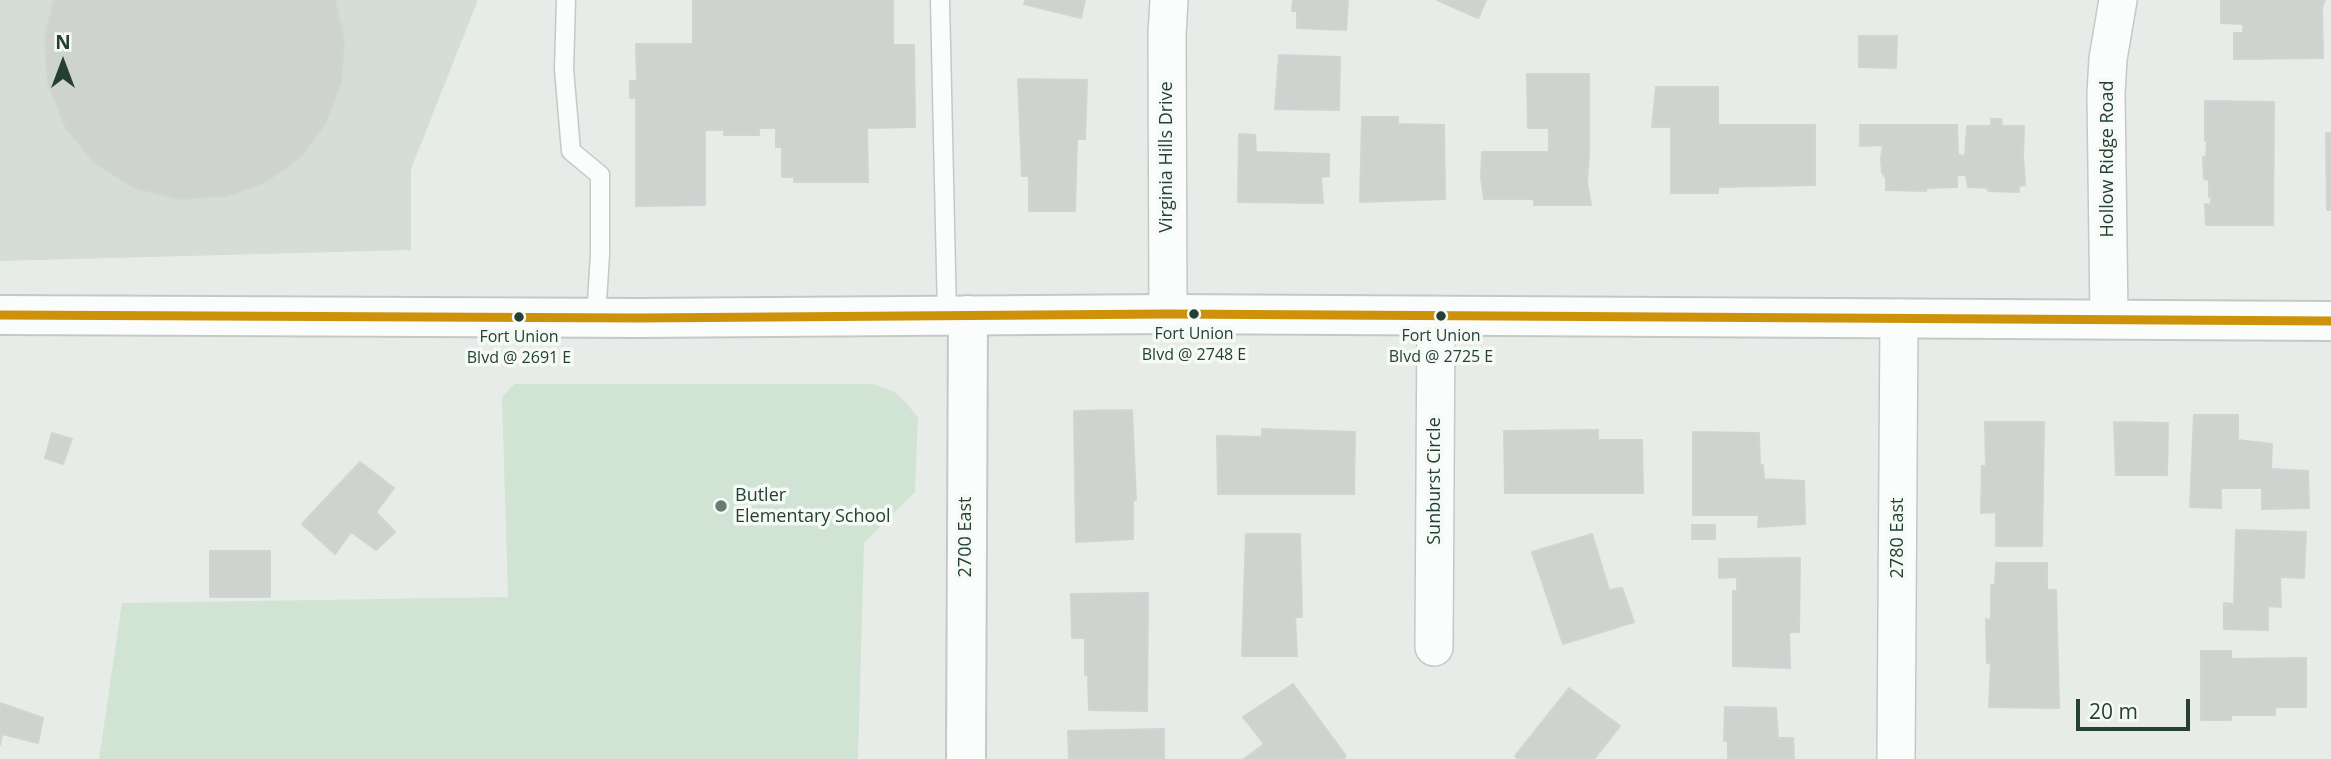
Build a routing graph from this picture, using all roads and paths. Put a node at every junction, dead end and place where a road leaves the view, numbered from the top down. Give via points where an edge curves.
1 (566, 0) edge
2 (940, 0) edge
3 (1169, 0) edge
4 (2118, 0) edge
5 (1168, 314) junction
6 (0, 315) edge
7 (958, 316) junction
8 (1436, 316) junction
9 (597, 318) junction
10 (1899, 318) junction
11 (2109, 318) junction
12 (2331, 321) edge
13 (1434, 647) dead end
14 (965, 759) edge
15 (1896, 759) edge

1 - 9 lane via 564,69 571,151 600,175
2 - 7 lane
3 - 5 street, Virginia Hills Drive
4 - 11 street, Hollow Ridge Road via 2106,94
5 - 7 main road
5 - 8 main road
6 - 9 main road
7 - 9 main road
7 - 14 main road, 2700 East
8 - 10 main road
8 - 13 street, Sunburst Circle
10 - 11 main road
10 - 15 street, 2780 East
11 - 12 main road

